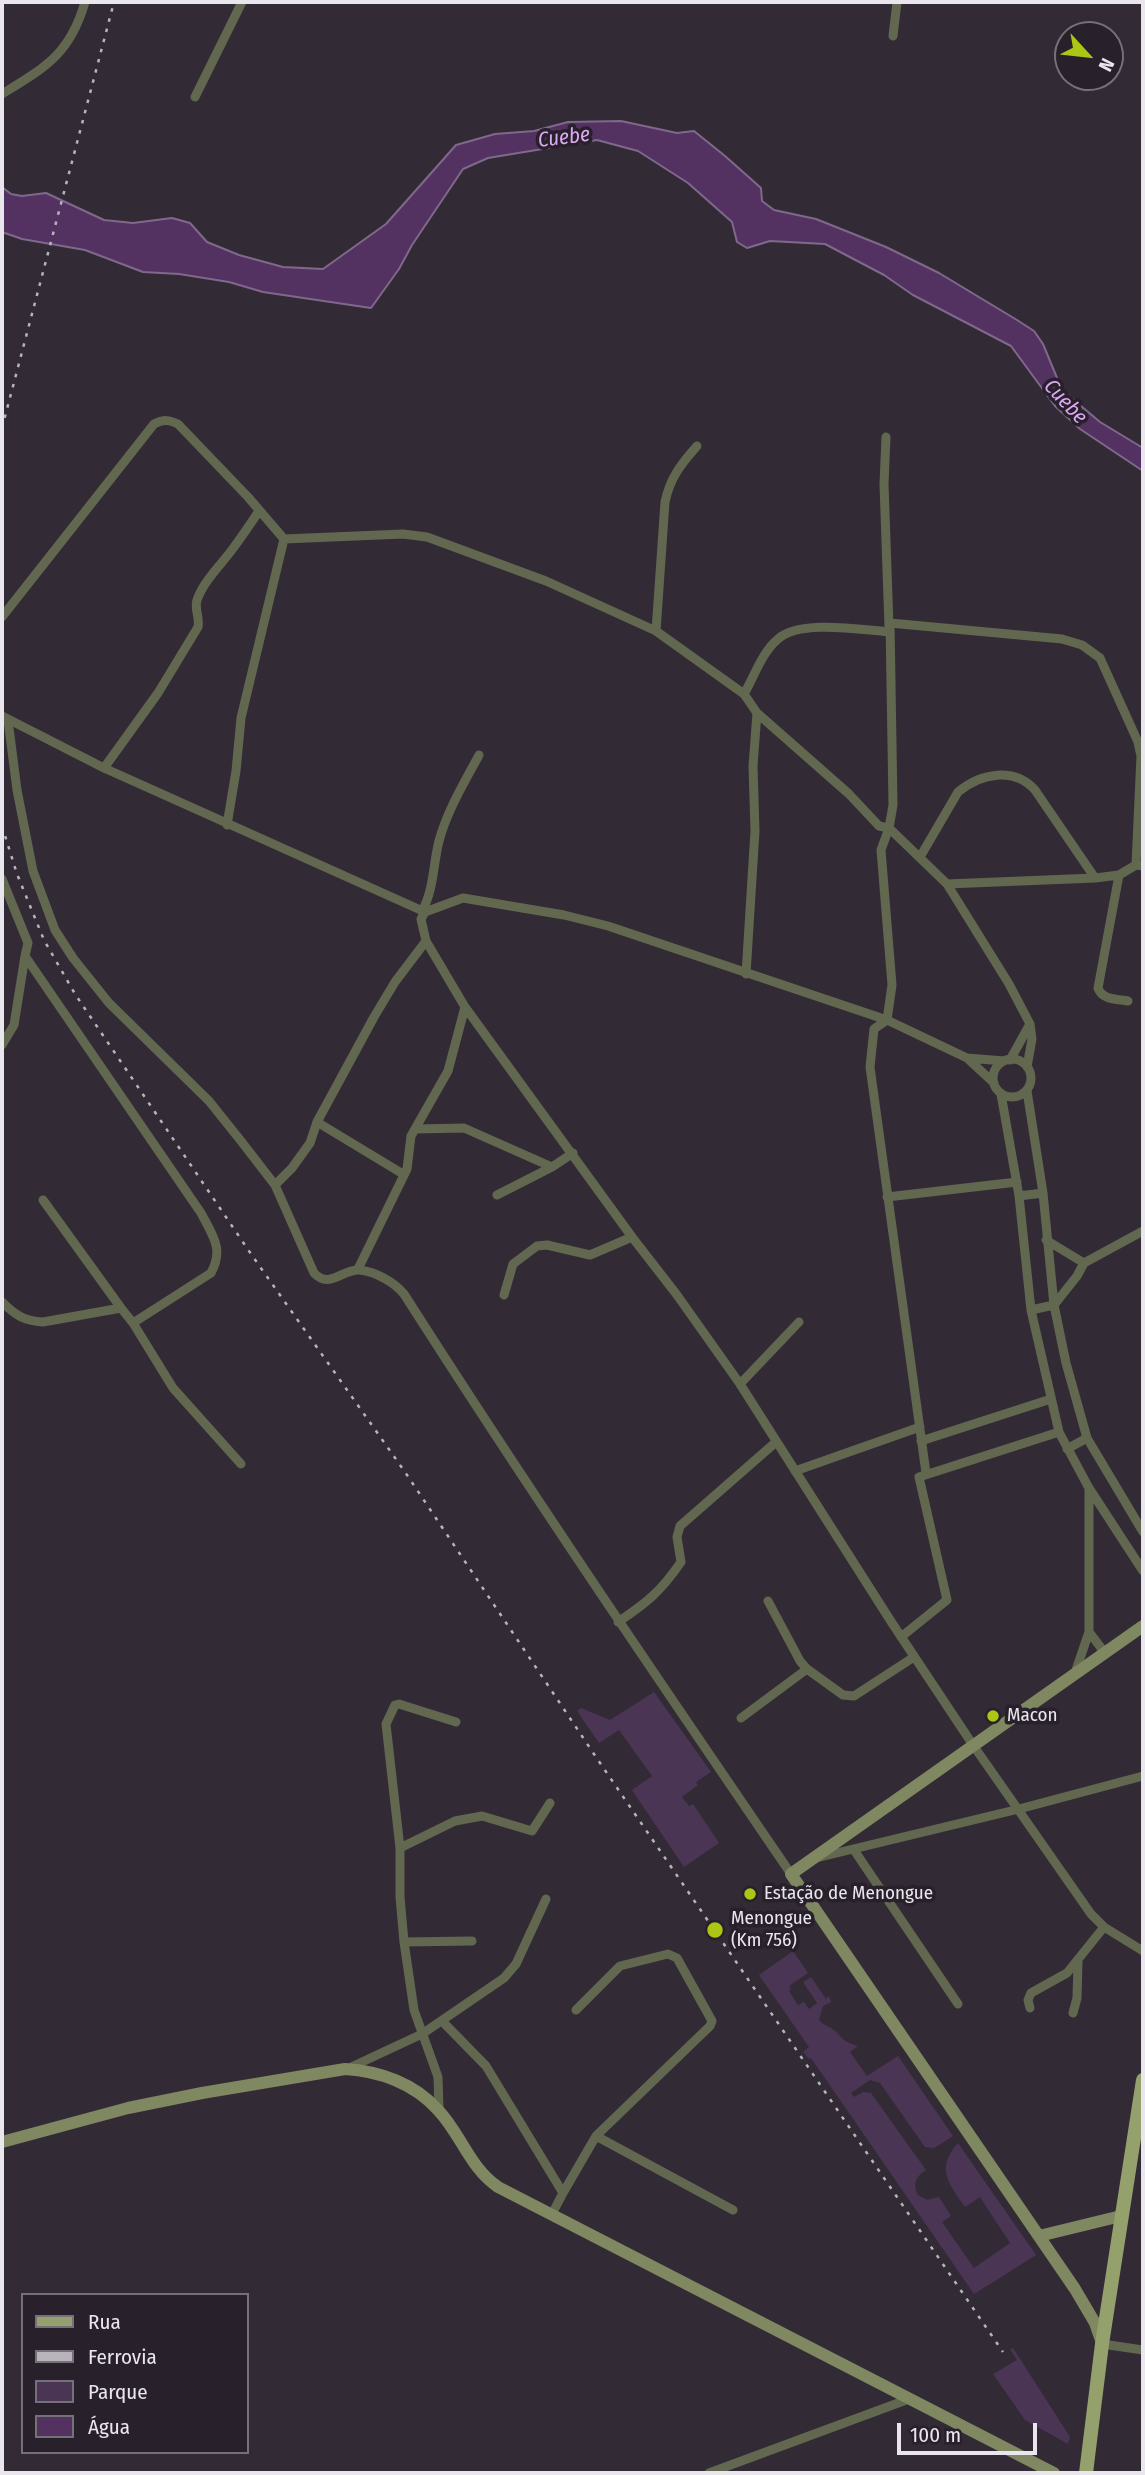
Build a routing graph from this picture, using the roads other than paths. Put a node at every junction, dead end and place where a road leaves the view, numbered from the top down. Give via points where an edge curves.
1 (85, 2) edge
2 (242, 2) edge
3 (897, 2) edge
4 (893, 36) dead end
5 (2, 93) edge
6 (195, 97) dead end
7 (886, 437) dead end
8 (697, 446) dead end
9 (259, 511) junction
10 (284, 540) junction
11 (2, 617) edge
12 (890, 627) junction
13 (656, 631) junction
14 (744, 694) junction
15 (757, 713) junction
16 (5, 718) edge
17 (479, 755) dead end
18 (104, 768) junction
19 (227, 825) junction
20 (889, 828) junction
21 (920, 858) junction
22 (1140, 865) edge
23 (1119, 875) junction
24 (1096, 878) junction
25 (2, 879) edge
26 (947, 884) junction
27 (423, 911) junction
28 (426, 941) junction
29 (25, 956) junction
30 (746, 974) junction
31 (1128, 1001) dead end
32 (465, 1007) junction
33 (887, 1020) junction
34 (1030, 1024) junction
35 (2, 1045) edge
36 (967, 1058) junction
37 (1007, 1061) junction
38 (1027, 1067) junction
39 (994, 1083) junction
40 (1027, 1091) junction
41 (1002, 1094) junction
42 (317, 1122) junction
43 (415, 1129) junction
44 (573, 1153) junction
45 (552, 1167) junction
46 (403, 1174) junction
47 (1017, 1182) junction
48 (275, 1185) junction
49 (1043, 1194) junction
50 (497, 1195) dead end
51 (1019, 1196) junction
52 (887, 1197) junction
53 (43, 1200) dead end
54 (1143, 1231) edge
55 (632, 1237) junction
56 (1046, 1240) junction
57 (1084, 1263) junction
58 (358, 1269) junction
59 (505, 1295) dead end
60 (2, 1302) edge
61 (1054, 1305) junction
62 (121, 1308) junction
63 (1031, 1310) junction
64 (799, 1322) dead end
65 (134, 1324) junction
66 (740, 1384) junction
67 (1051, 1399) junction
68 (920, 1427) junction
69 (1059, 1432) junction
70 (1087, 1438) junction
71 (921, 1441) junction
72 (776, 1442) junction
73 (1067, 1449) junction
74 (241, 1464) dead end
75 (794, 1471) junction
76 (926, 1473) junction
77 (1089, 1488) junction
78 (1143, 1532) edge
79 (1143, 1571) edge
80 (768, 1601) dead end
81 (618, 1622) junction
82 (1143, 1626) edge
83 (1089, 1632) junction
84 (901, 1637) junction
85 (1105, 1653) junction
86 (914, 1657) junction
87 (807, 1669) junction
88 (1075, 1675) junction
89 (741, 1718) dead end
90 (456, 1722) dead end
91 (973, 1745) junction
92 (1143, 1776) edge
93 (550, 1803) dead end
94 (1019, 1809) junction
95 (400, 1848) junction
96 (854, 1850) junction
97 (813, 1859) junction
98 (791, 1874) junction
99 (545, 1899) dead end
100 (1104, 1927) junction
101 (472, 1941) dead end
102 (404, 1942) junction
103 (1143, 1951) edge
104 (1078, 1961) junction
105 (958, 2004) dead end
106 (1030, 2008) dead end
107 (576, 2010) dead end
108 (1073, 2012) dead end
109 (442, 2021) junction
110 (422, 2034) junction
111 (345, 2069) junction
112 (1143, 2080) edge
113 (439, 2110) junction
114 (596, 2136) junction
115 (2, 2142) edge
116 (563, 2193) junction
117 (733, 2210) dead end
118 (552, 2214) junction
119 (1121, 2216) junction
120 (1039, 2236) junction
121 (1102, 2344) junction
122 (1143, 2350) edge
123 (909, 2399) junction
124 (709, 2473) edge
125 (1054, 2473) edge
126 (1086, 2473) edge

1 - 5 street via 70,40 57,57
2 - 6 street
3 - 4 street
7 - 12 street
8 - 13 street via 668,486
9 - 10 street
9 - 11 street via 178,424 162,420 154,424
9 - 18 street via 212,574 197,600 198,627
10 - 13 street via 403,534 427,537 546,581
10 - 19 street via 241,718
12 - 14 street via 805,628 786,633 770,648
12 - 20 street via 893,805
12 - 22 street via 1062,639 1082,645 1100,659 1134,728 1141,756
13 - 14 street
14 - 15 street
15 - 20 street via 879,826
15 - 30 street
16 - 18 street
16 - 48 street via 33,871 55,930 109,1003 209,1101
17 - 27 street via 439,841
18 - 19 street
19 - 27 street
20 - 21 street
20 - 33 street via 881,850 892,985
21 - 24 street via 958,792 985,777 1005,775 1026,779
21 - 26 street
22 - 23 street
23 - 24 street
23 - 31 street via 1098,988 1107,997
24 - 26 street
25 - 29 street via 27,943
26 - 34 street
27 - 28 street
27 - 30 street via 463,898 502,903 608,926
28 - 32 street
28 - 42 street via 388,994
29 - 35 street via 14,1024
29 - 65 street via 201,1213 218,1252 211,1273
30 - 33 street
32 - 43 street via 448,1071
32 - 44 street
33 - 36 street
33 - 52 street via 874,1029 870,1067
34 - 37 street
34 - 38 street
36 - 37 street
36 - 39 street
37 - 38 street via 1016,1060
37 - 39 street via 995,1071
38 - 40 street via 1031,1079
39 - 41 street
40 - 41 street via 1015,1097
40 - 49 street
41 - 47 street
42 - 46 street
42 - 48 street via 310,1143
43 - 45 street via 464,1128
43 - 46 street
44 - 45 street
44 - 55 street
45 - 50 street
46 - 58 street
47 - 51 street
47 - 52 street
48 - 58 street via 314,1273 328,1280
49 - 51 street
49 - 56 street
51 - 63 street
52 - 68 street
53 - 62 street
54 - 57 street
55 - 59 street via 590,1255 537,1246 513,1264
55 - 66 street
56 - 57 street
56 - 61 street
57 - 61 street
58 - 81 street via 383,1278 404,1294
60 - 62 street via 16,1315 43,1322
61 - 63 street
61 - 70 street
62 - 65 street
63 - 67 street
64 - 66 street
65 - 74 street via 173,1388
66 - 72 street
67 - 69 street
67 - 71 street
68 - 71 street
68 - 75 street
69 - 73 street
69 - 76 street
70 - 73 street
70 - 78 street
71 - 76 street
72 - 75 street
72 - 81 street via 680,1526 681,1562 656,1595
73 - 77 street
75 - 84 street
76 - 84 street via 919,1477 947,1601
77 - 79 street
77 - 83 street
80 - 87 street
81 - 98 street
82 - 85 street
83 - 85 street
83 - 88 street
84 - 86 street
85 - 88 street
86 - 87 street via 848,1697
86 - 91 street
87 - 89 street
88 - 91 street
90 - 95 street via 399,1704 388,1718
91 - 94 street
91 - 97 street
92 - 94 street
93 - 95 street via 533,1831 482,1816 456,1821
94 - 96 street
94 - 100 street
95 - 102 street
96 - 97 street
96 - 105 street
97 - 98 street
98 - 120 street
99 - 109 street via 511,1971
100 - 103 street
100 - 104 street
101 - 102 street
102 - 110 street
104 - 106 street via 1064,1975 1031,1993
104 - 108 street
107 - 114 street via 616,1969 668,1954 677,1958 712,2018 710,2026
109 - 110 street
109 - 116 street via 486,2066
110 - 111 street
110 - 113 street via 438,2077
111 - 113 street via 366,2070 405,2084
111 - 115 street via 140,2106
112 - 119 main road
113 - 118 street via 483,2175
114 - 116 street
114 - 117 street
116 - 118 street
118 - 123 street
119 - 120 street
119 - 121 main road
120 - 121 street via 1095,2323
121 - 122 street
121 - 126 main road
123 - 124 street
123 - 125 street

